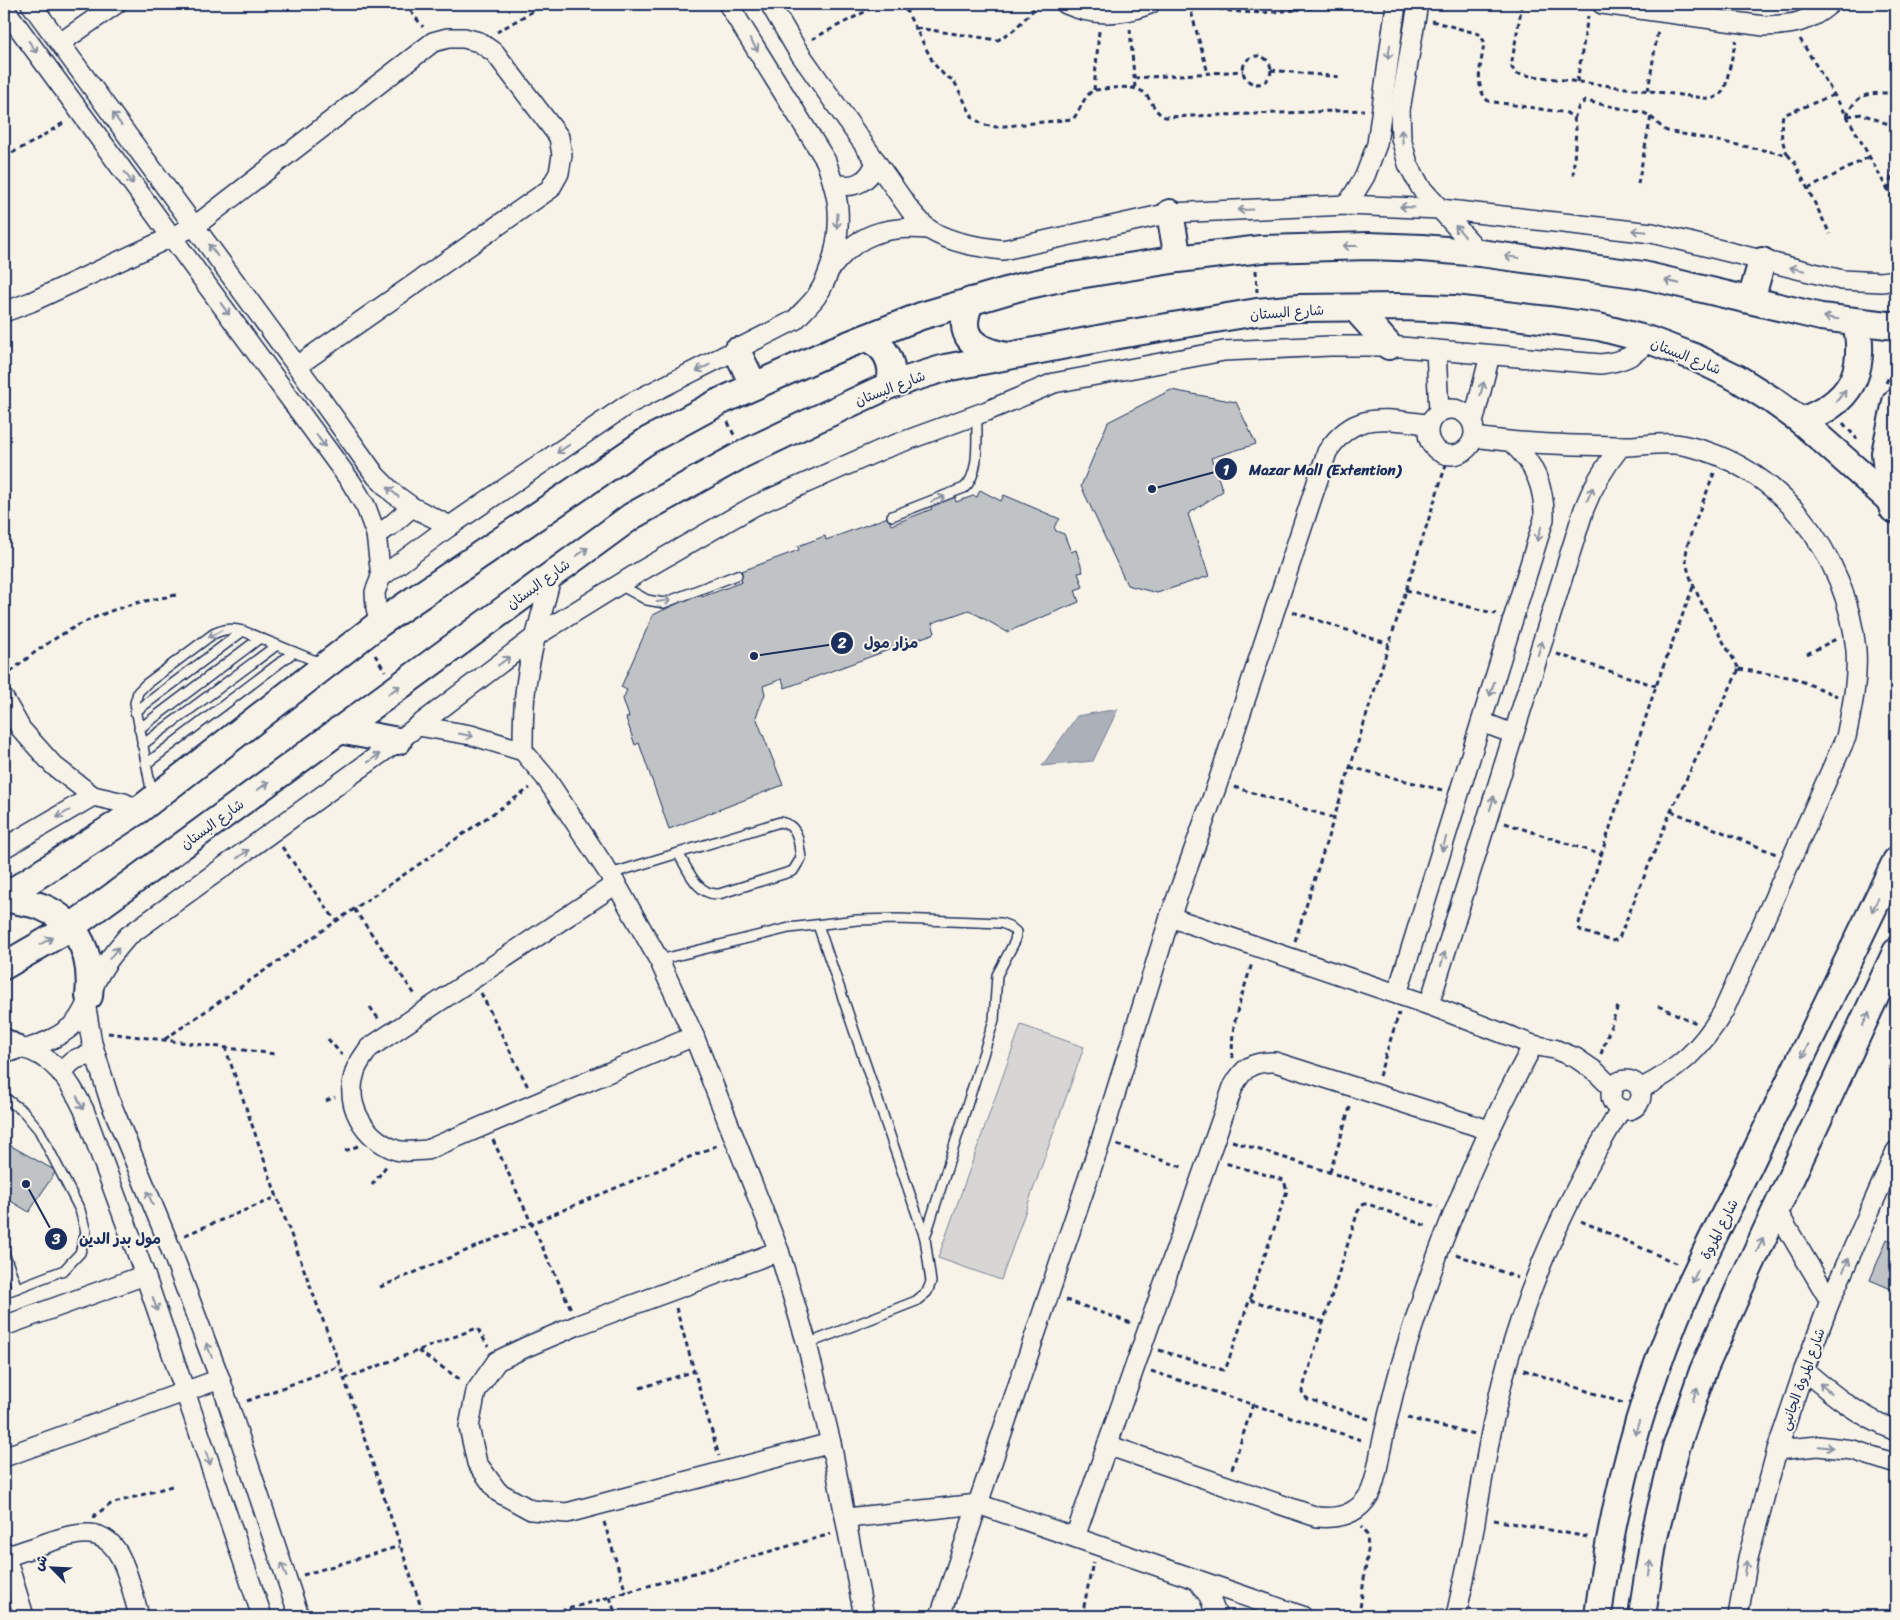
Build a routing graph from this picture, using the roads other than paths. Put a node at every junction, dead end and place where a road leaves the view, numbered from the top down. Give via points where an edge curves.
1 (31, 4) edge
2 (116, 4) edge
3 (728, 4) edge
4 (770, 4) edge
5 (1066, 4) edge
6 (1150, 4) edge
7 (1396, 4) edge
8 (1830, 4) edge
9 (4, 8) edge
10 (1595, 9) edge
11 (1417, 10) edge
12 (60, 43) junction
13 (876, 162) junction
14 (833, 183) junction
15 (1347, 204) junction
16 (1440, 209) junction
17 (1170, 213) junction
18 (195, 226) junction
19 (928, 229) junction
20 (172, 237) junction
21 (1480, 253) junction
22 (1178, 259) junction
23 (1762, 260) junction
24 (828, 273) junction
25 (1896, 280) edge
26 (1751, 300) junction
27 (971, 301) junction
28 (1356, 309) junction
29 (4, 312) edge
30 (1856, 322) junction
31 (1896, 326) edge
32 (866, 338) junction
33 (1649, 340) junction
34 (1389, 346) junction
35 (1436, 350) junction
36 (737, 351) junction
37 (1009, 356) junction
38 (1490, 356) junction
39 (297, 366) junction
40 (890, 385) junction
41 (754, 386) junction
42 (1896, 402) edge
43 (977, 415) junction
44 (1434, 418) junction
45 (1801, 421) junction
46 (1474, 430) junction
47 (1512, 443) junction
48 (1621, 446) junction
49 (412, 507) junction
50 (1893, 509) edge
51 (892, 516) dead end
52 (450, 526) junction
53 (376, 534) junction
54 (552, 574) junction
55 (737, 575) dead end
56 (381, 577) junction
57 (620, 585) junction
58 (371, 630) junction
59 (243, 631) junction
60 (536, 636) junction
61 (260, 638) junction
62 (277, 645) junction
63 (294, 652) junction
64 (325, 665) junction
65 (4, 699) edge
66 (135, 712) junction
67 (1482, 722) junction
68 (139, 729) junction
69 (339, 730) junction
70 (408, 734) junction
71 (1513, 734) junction
72 (142, 745) junction
73 (523, 752) junction
74 (146, 764) junction
75 (93, 796) junction
76 (146, 805) junction
77 (4, 848) edge
78 (678, 853) junction
79 (1896, 861) edge
80 (613, 879) junction
81 (4, 898) edge
82 (1170, 917) junction
83 (818, 925) junction
84 (71, 927) junction
85 (1896, 952) edge
86 (659, 960) junction
87 (4, 966) edge
88 (1401, 995) junction
89 (88, 1002) junction
90 (1429, 1005) junction
91 (694, 1036) junction
92 (1533, 1045) junction
93 (12, 1046) edge
94 (95, 1056) junction
95 (62, 1074) junction
96 (1613, 1089) junction
97 (1640, 1089) junction
98 (4, 1097) edge
99 (1621, 1109) junction
100 (1489, 1130) junction
101 (1896, 1151) edge
102 (1777, 1211) junction
103 (925, 1238) junction
104 (779, 1251) junction
105 (4, 1253) edge
106 (7, 1270) edge
107 (145, 1276) junction
108 (17, 1288) junction
109 (4, 1293) edge
110 (1830, 1301) junction
111 (4, 1326) edge
112 (807, 1344) junction
113 (1804, 1370) junction
114 (220, 1379) junction
115 (185, 1392) junction
116 (1896, 1432) edge
117 (831, 1443) junction
118 (1107, 1445) junction
119 (1778, 1450) junction
120 (4, 1457) edge
121 (1896, 1464) edge
122 (978, 1504) junction
123 (848, 1524) junction
124 (1075, 1537) junction
125 (5, 1554) edge
126 (1197, 1580) junction
127 (24, 1616) edge
128 (139, 1616) edge
129 (262, 1616) edge
130 (299, 1616) edge
131 (864, 1616) edge
132 (940, 1616) edge
133 (1217, 1616) edge
134 (1298, 1616) edge
135 (1456, 1616) edge
136 (1598, 1616) edge
137 (1642, 1616) edge
138 (1738, 1616) edge

1 - 12 street
2 - 12 street
3 -> 14 street via 826,161
4 - 13 street via 796,48
5 - 6 street via 1082,11 1101,13 1128,12
7 -> 15 street via 1377,144 1365,176
8 - 10 street via 1818,14 1791,25 1764,26 1660,12
9 -> 20 street
16 -> 11 street via 1408,164 1401,138 1400,110
18 -> 12 street
13 - 14 street via 864,181 848,186
13 - 19 street via 910,210
14 -> 24 street via 838,209 836,242
16 -> 15 street
15 -> 17 street
21 -> 16 street
23 -> 16 street via 1652,233
17 - 19 street via 1003,250 947,238
17 - 22 street
18 - 20 street
39 -> 18 street
18 - 39 street via 433,42 448,38 479,42 495,53 559,137 562,155 559,173 550,189
19 - 24 street via 909,227 871,235 854,244
20 - 29 street
20 -> 53 street via 351,482 366,507
21 -> 22 street via 1369,246 1315,247
26 -> 21 street via 1643,275
22 - 27 street via 1060,278
25 -> 23 street via 1842,280
23 - 26 street
24 - 36 street via 816,297 795,320
30 -> 26 street
27 - 32 street
27 - 37 street via 964,322 972,341 988,352
28 - 33 street, شارع البستان via 1454,309 1599,327
28 - 34 street
28 - 37 street, شارع البستان via 1299,308 1257,312
30 - 31 street
45 -> 30 street via 1820,414 1838,401 1851,384 1859,358
32 - 40 street via 887,354 892,370
32 - 41 street
33 - 38 street via 1636,354 1619,362 1601,364
33 - 45 street, شارع البستان via 1738,378
34 - 35 street
34 - 43 street via 1224,351 1054,383
35 - 38 street
35 - 44 street
36 - 41 street
36 -> 52 street via 627,405
37 - 40 street, شارع البستان via 945,368
46 -> 38 street
49 -> 39 street via 376,476
54 -> 40 street, شارع البستان via 632,516 743,454
41 - 58 street via 647,441
42 - 50 street via 1885,453
51 -> 43 lane via 968,484 975,467
43 - 57 street via 883,449 754,506
44 - 46 street via 1448,409 1459,410 1467,415
44 - 46 street via 1428,435 1439,452 1449,455 1462,453 1467,449
44 - 82 street via 1376,419 1347,429 1327,452
45 - 50 street, شارع البستان
46 - 47 street
47 - 48 street
47 -> 67 street via 1532,464 1542,491 1544,519
71 -> 48 street via 1589,496
48 - 97 street via 1651,443 1709,451 1762,478 1812,531 1834,568 1849,609 1856,651 1853,703 1846,737 1723,1012 1712,1030 1680,1065
49 - 52 street
49 - 53 street
52 - 56 street
53 - 56 street
54 - 60 street
69 -> 54 street, شارع البستان
57 -> 55 lane via 647,600 664,603
56 - 58 street
57 - 60 street
58 - 64 street
59 - 61 lane
59 - 66 lane
59 -> 66 lane via 235,628 213,634 146,684 138,692
70 -> 60 street
60 - 73 street via 525,692
61 - 62 lane
61 - 68 lane
62 - 63 lane
62 - 72 lane
63 - 64 lane
63 - 74 lane
64 - 76 street
65 - 75 street via 21,729 54,766
66 - 68 lane
67 - 71 street
67 -> 88 street
68 - 72 lane
69 - 70 street
84 -> 69 street, شارع البستان
70 -> 73 street via 471,735
89 -> 70 street via 106,964 128,936
90 -> 71 street
72 - 74 lane
73 - 80 street via 545,777
74 - 76 lane
75 - 76 street
75 -> 77 street
76 - 81 street
78 - 78 lane via 780,822 790,824 795,830 801,858 793,871 712,895 701,890
78 - 80 lane
79 -> 136 street, شارع المروة via 1696,1272 1658,1363 1629,1452 1608,1541
80 - 86 street
80 - 91 street via 369,1048 355,1070 351,1089 357,1117 375,1139 398,1150 427,1150
81 - 84 street via 41,906
82 - 88 street
82 - 122 street via 1101,1140
83 - 86 lane via 760,935
83 - 103 lane
83 - 103 lane via 881,919 1001,923 1016,932 1015,941 997,975 994,1020
87 -> 84 street, شارع البستان
84 - 89 street via 82,942 88,959 91,978
102 -> 85 street
86 - 91 street
88 - 90 street
89 - 93 street via 74,1024 58,1036
89 - 94 street
90 - 92 street
91 - 104 street
92 - 96 street via 1576,1058
92 - 100 street
93 - 95 street via 33,1051
94 - 95 street via 79,1057
114 -> 94 street
95 -> 107 street via 84,1110
96 - 97 street via 1618,1082 1627,1080 1635,1082
96 - 99 street via 1612,1100
97 - 99 street via 1639,1103 1628,1110
98 - 108 lane via 24,1112 39,1130 80,1210 86,1232 80,1253 64,1270
99 - 135 street via 1563,1213 1533,1284 1506,1365
100 - 118 street via 1275,1062 1249,1066 1232,1088
100 - 118 street via 1442,1240 1414,1321 1387,1419 1374,1482 1359,1507 1346,1516 1332,1519 1317,1517
110 -> 101 street, شارع المروة الجانبى
102 - 110 street
137 -> 102 street via 1654,1537 1675,1451 1703,1371
103 - 112 lane via 931,1282 927,1292 916,1301
104 - 112 street
104 - 117 street via 578,1325 497,1361 476,1391 469,1427 477,1463 498,1492 530,1510 567,1513
105 - 106 lane
106 - 108 lane
107 - 111 street
107 -> 115 street
108 - 109 lane
110 - 113 street, شارع المروة الجانبى
112 - 117 street
116 -> 113 street via 1838,1399
113 - 119 street, شارع المروة الجانبى
114 - 115 street
130 -> 114 street
115 - 120 street
115 -> 129 street
117 - 123 street
118 - 124 street
119 -> 121 street via 1818,1446 1853,1450
138 -> 119 street, شارع المروة الجانبى via 1748,1558
122 - 123 street
122 - 124 street
122 - 132 street
123 - 131 street
124 - 126 street
125 - 127 street
125 - 128 street via 74,1534 88,1533 103,1538 122,1560
126 - 133 street via 1209,1596
126 - 134 street

